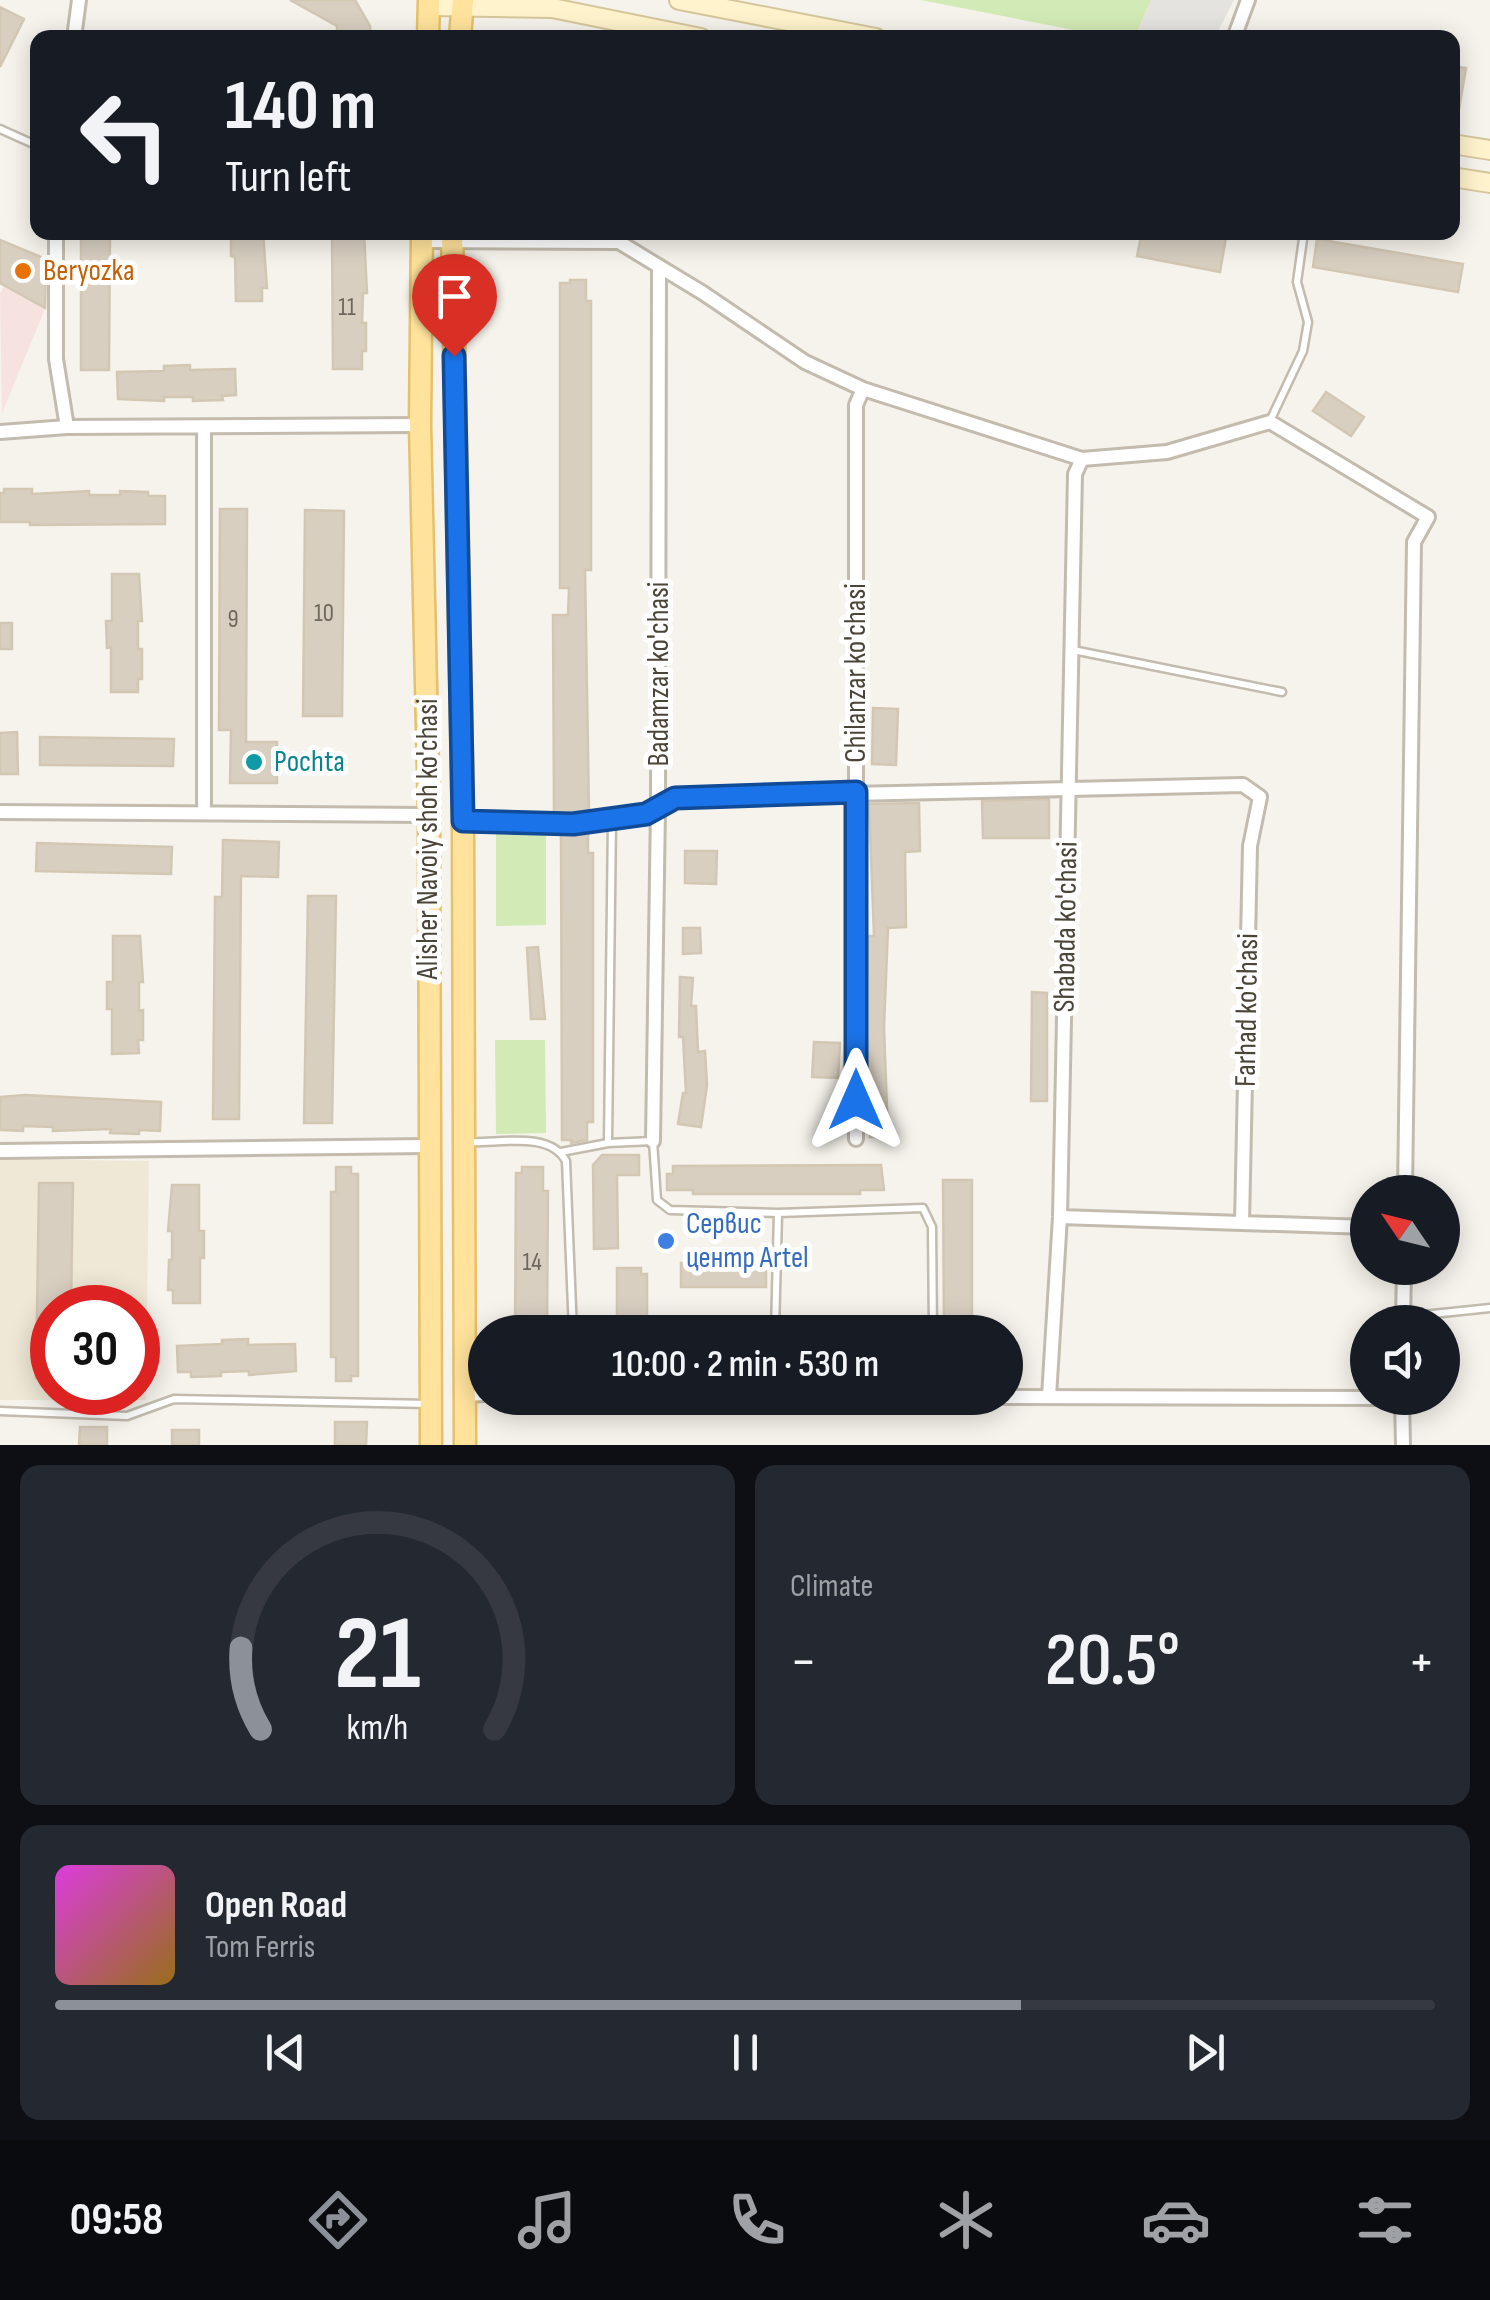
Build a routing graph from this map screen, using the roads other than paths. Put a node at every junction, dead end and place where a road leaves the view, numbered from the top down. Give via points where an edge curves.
1 (79, 0) edge
2 (679, 0) edge
3 (1248, 0) edge
4 (429, 3) edge
5 (462, 3) edge
6 (75, 30) edge
7 (428, 30) edge
8 (460, 30) edge
9 (661, 30) edge
10 (805, 30) edge
11 (1237, 30) edge
12 (0, 129) edge
13 (30, 142) edge
14 (1460, 145) edge
15 (1490, 150) edge
16 (1460, 179) edge
17 (1490, 183) edge
18 (56, 240) edge
19 (422, 240) edge
20 (452, 240) edge
21 (563, 240) edge
22 (1303, 240) edge
23 (659, 266) junction
24 (863, 389) junction
25 (1270, 422) junction
26 (420, 425) junction
27 (67, 427) junction
28 (204, 428) junction
29 (0, 432) edge
30 (1082, 459) junction
31 (1072, 650) junction
32 (1282, 692) dead end
33 (1069, 788) junction
34 (856, 792) junction
35 (658, 807) junction
36 (0, 812) edge
37 (204, 813) junction
38 (430, 815) junction
39 (612, 819) junction
40 (463, 821) junction
41 (856, 1139) dead end
42 (653, 1141) junction
43 (464, 1142) junction
44 (608, 1143) junction
45 (428, 1146) junction
46 (0, 1151) edge
47 (561, 1152) junction
48 (1404, 1175) edge
49 (778, 1213) junction
50 (1060, 1217) junction
51 (1242, 1223) junction
52 (1350, 1226) edge
53 (1490, 1308) edge
54 (1460, 1312) edge
55 (472, 1315) edge
56 (571, 1315) edge
57 (775, 1315) edge
58 (934, 1315) edge
59 (1023, 1396) edge
60 (1049, 1397) junction
61 (1350, 1398) edge
62 (431, 1404) junction
63 (0, 1411) edge
64 (471, 1415) edge
65 (1402, 1415) edge
66 (432, 1445) edge
67 (465, 1445) edge
68 (1403, 1445) edge

1 - 6 street
2 - 10 main road
3 - 11 street
4 - 5 main road
4 - 7 main road
5 - 8 main road
5 - 9 main road via 552,8
12 - 13 lane
14 - 15 main road
16 - 17 main road
18 - 27 street via 56,359
19 - 26 main road, Alisher Navoiy shoh ko'chasi
20 - 40 main road, Alisher Navoiy shoh ko'chasi
21 - 23 street via 619,242
22 - 25 lane via 1297,282 1308,322 1303,352
23 - 24 street via 806,362
23 - 35 street, Badamzar ko'chasi
24 - 30 street
24 - 34 street, Chilanzar ko'chasi via 856,405
25 - 30 street via 1167,452
25 - 48 street via 1428,516 1414,542
26 - 28 street
26 - 38 main road, Alisher Navoiy shoh ko'chasi
27 - 28 street
27 - 29 street
28 - 37 street
30 - 31 street, Shabada ko'chasi via 1075,474
31 - 32 lane
31 - 33 street, Shabada ko'chasi
33 - 34 street
33 - 50 street, Shabada ko'chasi
33 - 51 street, Farhad ko'chasi via 1243,786 1260,798 1250,846
34 - 35 street via 675,798
34 - 41 street, Chilanzar ko'chasi
35 - 39 street
35 - 42 street, Badamzar ko'chasi
36 - 37 street
37 - 38 street
38 - 45 main road, Alisher Navoiy shoh ko'chasi
39 - 40 street
39 - 44 lane
40 - 43 main road, Alisher Navoiy shoh ko'chasi
42 - 44 lane
42 - 49 lane via 657,1200 670,1210
43 - 47 lane via 545,1142
43 - 55 main road, Alisher Navoiy shoh ko'chasi
44 - 47 lane
45 - 46 street
45 - 62 main road, Alisher Navoiy shoh ko'chasi
47 - 56 lane
49 - 57 lane
49 - 58 lane via 923,1208 932,1227
50 - 51 street
50 - 60 street, Shabada ko'chasi
51 - 52 street
53 - 54 lane
59 - 60 street
60 - 61 street
62 - 63 lane via 174,1399 127,1416
62 - 66 main road, Alisher Navoiy shoh ko'chasi
64 - 67 main road, Alisher Navoiy shoh ko'chasi
65 - 68 street

